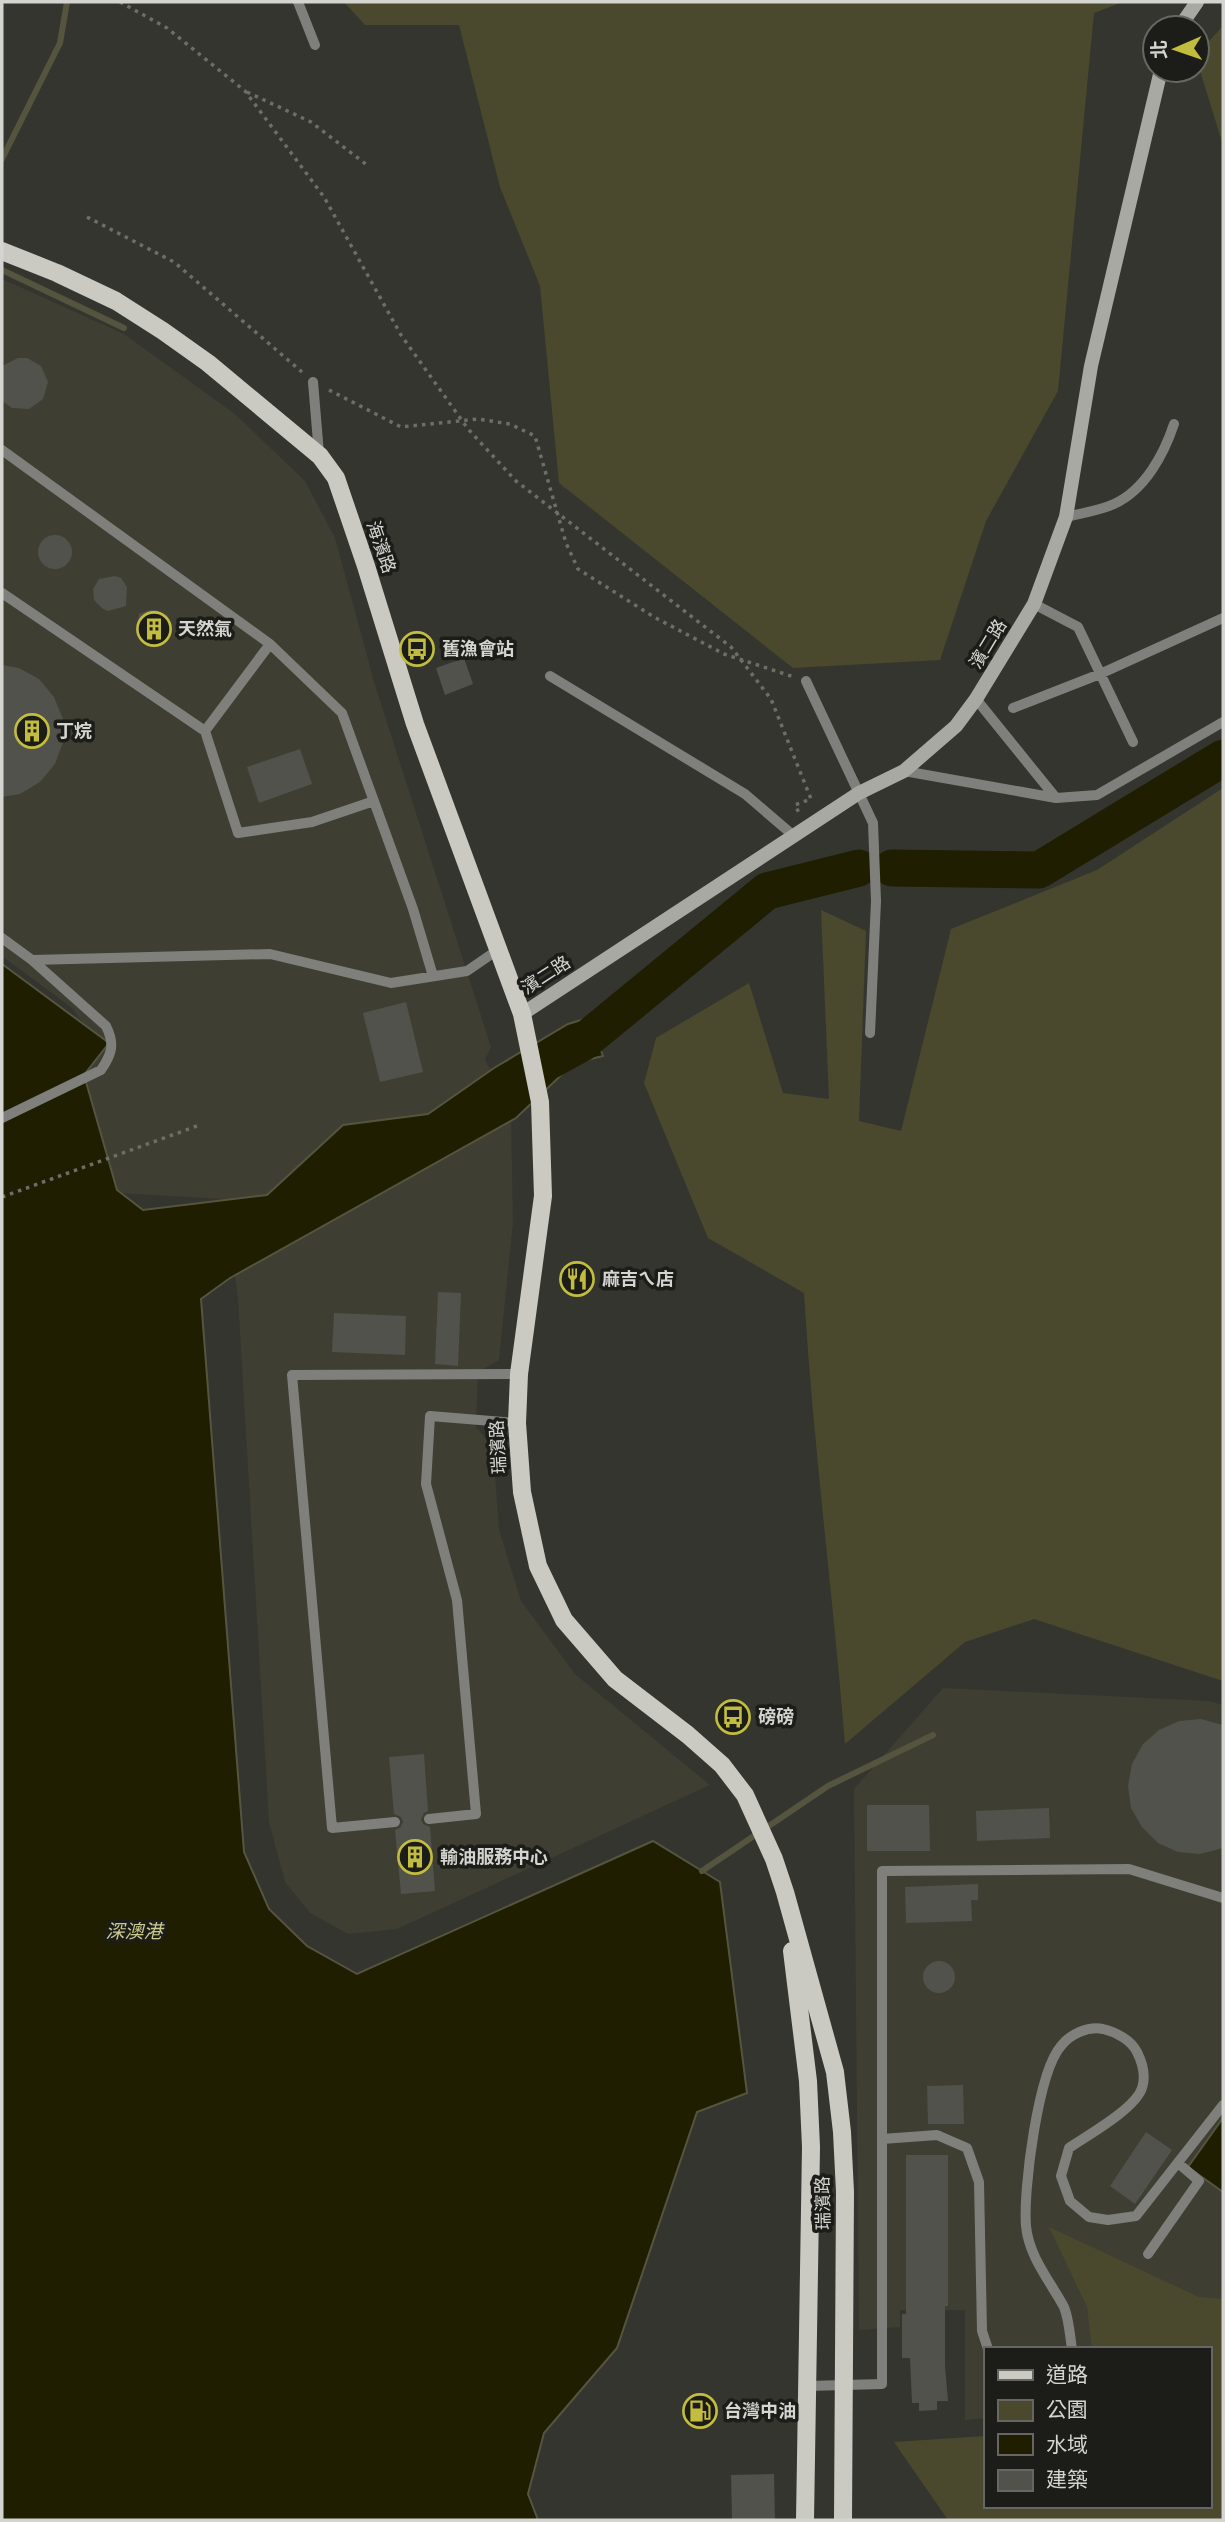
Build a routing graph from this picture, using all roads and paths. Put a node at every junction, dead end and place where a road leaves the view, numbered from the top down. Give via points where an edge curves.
1 (120, 2) edge
2 (298, 2) edge
3 (315, 45) dead end
4 (1158, 84) edge
5 (245, 91) junction
6 (367, 165) dead end
7 (87, 216) dead end
8 (2, 251) edge
9 (313, 382) junction
10 (1174, 424) dead end
11 (2, 450) edge
12 (320, 456) junction
13 (1066, 517) junction
14 (2, 593) edge
15 (1034, 604) junction
16 (1223, 618) edge
17 (270, 644) junction
18 (1100, 674) junction
19 (550, 676) dead end
20 (806, 681) joint
21 (976, 699) junction
22 (1013, 708) dead end
23 (1223, 723) edge
24 (205, 731) junction
25 (1133, 742) dead end
26 (904, 771) junction
27 (859, 793) junction
28 (1056, 798) junction
29 (374, 802) junction
30 (806, 810) dead end
31 (794, 836) junction
32 (2, 938) edge
33 (499, 949) junction
34 (32, 960) junction
35 (433, 976) junction
36 (522, 1014) junction
37 (870, 1033) dead end
38 (2, 1118) edge
39 (197, 1126) dead end
40 (2, 1197) edge
41 (519, 1374) junction
42 (517, 1423) junction
43 (429, 1819) dead end
44 (395, 1822) dead end
45 (785, 1892) junction
46 (1223, 1898) edge
47 (1223, 2105) edge
48 (882, 2139) junction
49 (1178, 2163) junction
50 (1148, 2254) dead end
51 (987, 2347) edge
52 (1072, 2347) edge
53 (844, 2385) junction
54 (808, 2386) junction
55 (805, 2520) edge
56 (843, 2520) edge

1 - 5 path via 167,28
2 - 3 lane
4 - 13 street, 濱二路 via 1091,366
5 - 6 path via 311,122
5 - 30 path via 324,197 401,335 468,429 516,481 730,647 771,699 811,799 795,805 799,813
7 - 9 path via 174,262
8 - 12 main road, 海濱路 via 116,301 163,331
9 - 12 lane
9 - 20 path via 401,427 478,419 510,424 535,436 565,542 578,569 724,654
10 - 13 lane via 1165,452 1138,486 1115,504
11 - 17 lane
12 - 33 main road, 海濱路 via 335,478 415,724
13 - 15 street, 濱二路
14 - 24 lane
15 - 18 lane via 1078,627
15 - 21 street, 濱二路
16 - 18 lane
17 - 24 lane
17 - 29 lane via 342,713
18 - 22 lane
18 - 25 lane
19 - 31 lane via 745,794
20 - 27 lane
21 - 26 street, 濱二路 via 956,726
21 - 28 lane
23 - 28 lane via 1097,795
24 - 29 lane via 237,833 312,822
26 - 27 street, 濱二路
26 - 28 lane
27 - 31 street, 濱二路
27 - 37 lane via 873,823 876,901
29 - 35 lane
31 - 36 street, 濱二路
32 - 34 lane
33 - 35 lane via 467,971
33 - 36 main road, 海濱路
34 - 35 lane via 271,954 391,983
34 - 38 lane via 106,1026 112,1040 111,1056 101,1070
36 - 41 main road, 瑞濱路 via 540,1102 543,1196
39 - 40 path
41 - 42 main road, 瑞濱路
41 - 44 lane via 292,1375 332,1828
42 - 43 lane via 430,1416 426,1484 457,1600 475,1814
42 - 45 main road, 瑞濱路 via 522,1492 538,1566 565,1620 615,1679 722,1765 745,1795
45 - 53 main road, 瑞濱路 via 836,2084 845,2192
45 - 54 main road, 瑞濱路 via 809,2107
46 - 48 lane via 1129,1869 882,1871
47 - 49 lane
48 - 51 lane via 937,2135 967,2148 979,2182 982,2331
48 - 53 lane via 882,2384
49 - 50 lane via 1199,2181
49 - 52 lane via 1136,2216 1089,2217 1070,2201 1061,2176 1069,2148 1122,2112 1142,2088 1143,2064 1134,2046 1101,2028 1078,2032 1060,2046 1046,2073 1025,2188 1026,2229 1034,2256 1065,2311
53 - 54 lane
53 - 56 main road, 瑞濱路
54 - 55 main road, 瑞濱路

